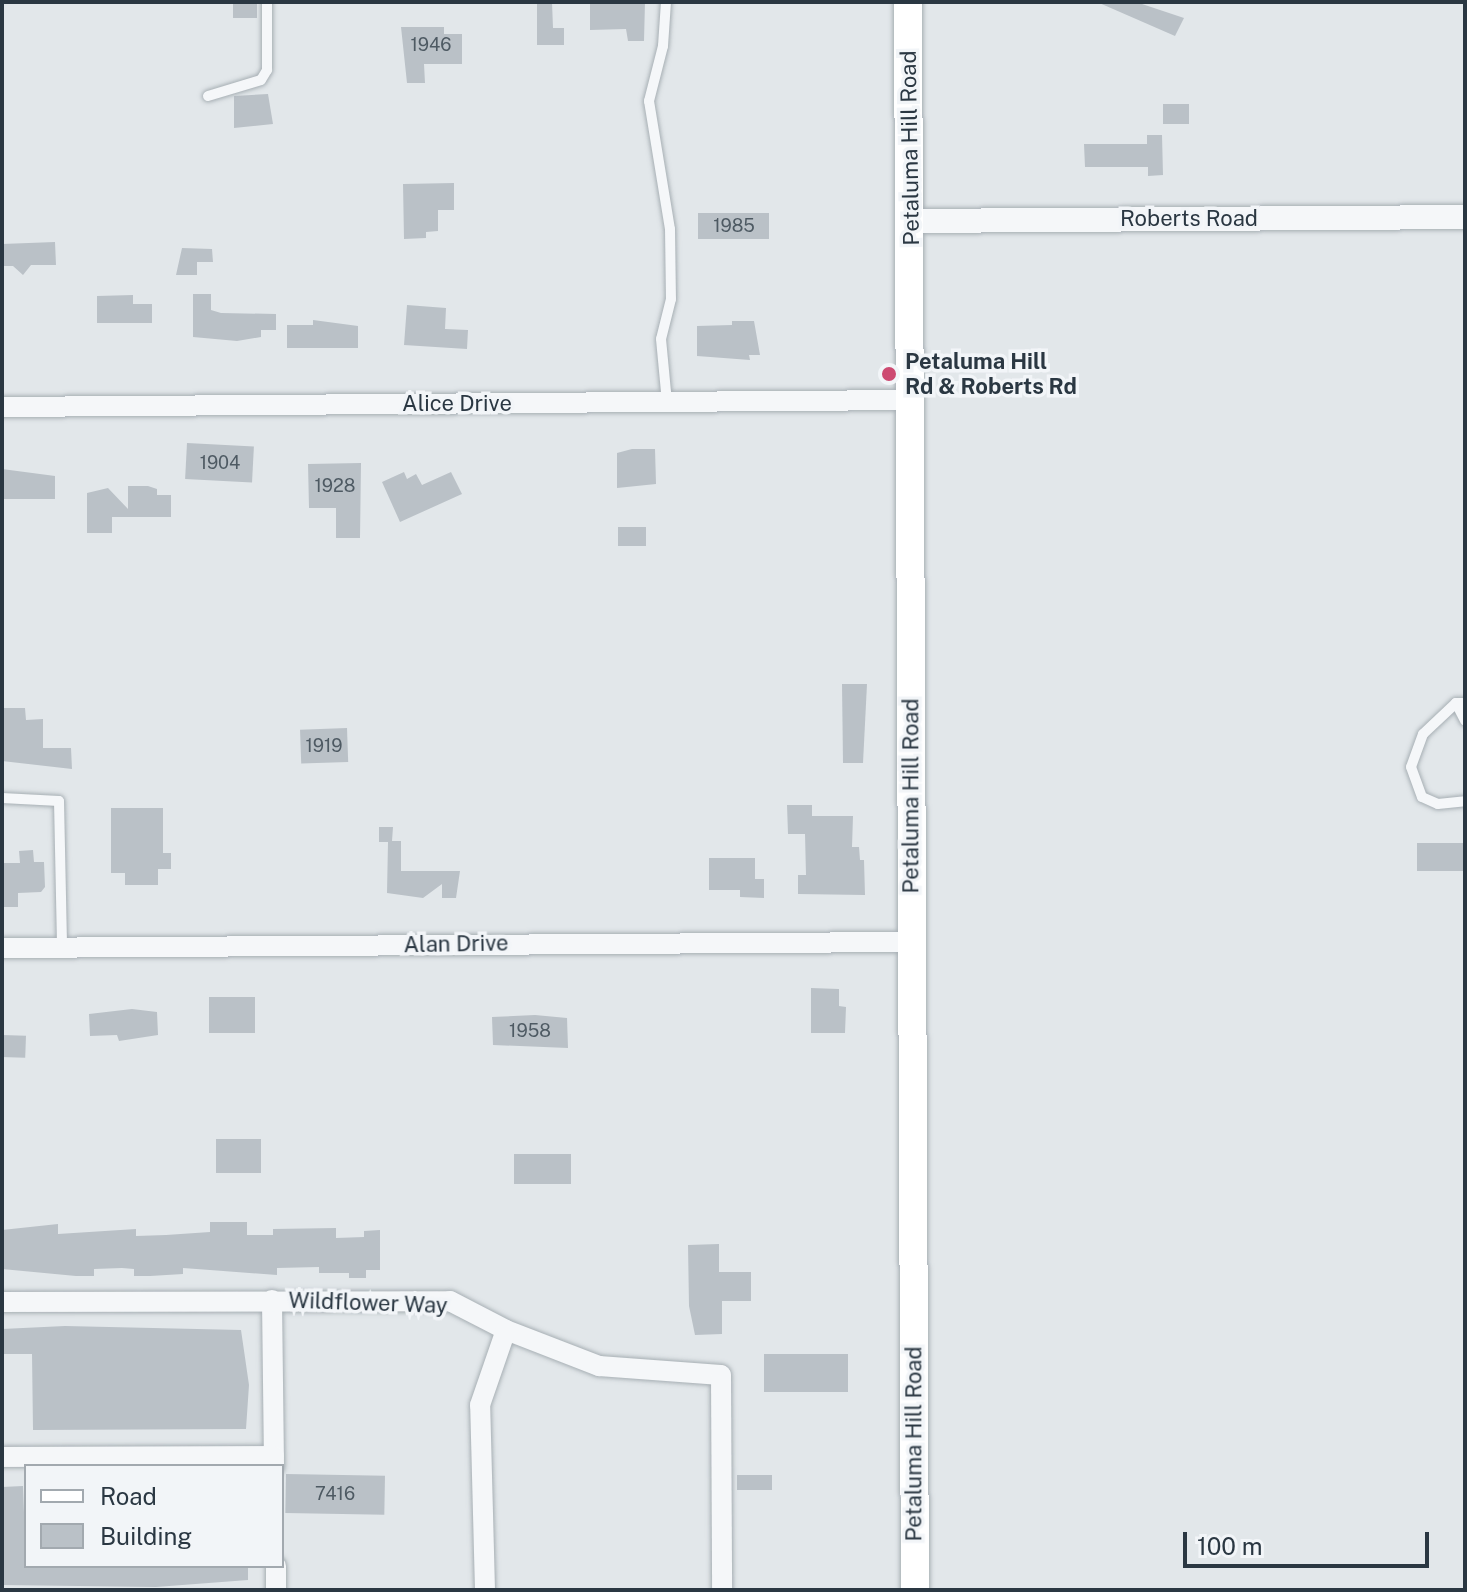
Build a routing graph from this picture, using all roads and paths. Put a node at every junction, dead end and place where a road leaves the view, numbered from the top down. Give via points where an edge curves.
1 (267, 2) edge
2 (666, 2) edge
3 (908, 2) edge
4 (208, 96) dead end
5 (1465, 217) edge
6 (912, 221) junction
7 (913, 400) junction
8 (667, 402) junction
9 (2, 407) edge
10 (1460, 703) edge
11 (1465, 721) edge
12 (2, 798) edge
13 (1465, 801) edge
14 (910, 942) junction
15 (2, 948) edge
16 (62, 948) junction
17 (272, 1300) junction
18 (2, 1302) edge
19 (506, 1330) junction
20 (2, 1457) edge
21 (274, 1461) edge
22 (276, 1568) edge
23 (276, 1590) edge
24 (485, 1590) edge
25 (722, 1590) edge
26 (915, 1590) edge

1 - 4 lane via 267,70 261,80
2 - 8 lane via 663,46 649,101 670,229 671,299 661,339
3 - 6 main road, Petaluma Hill Road
5 - 6 street, Roberts Road
6 - 7 main road, Petaluma Hill Road
7 - 8 street, Alice Drive
7 - 14 main road, Petaluma Hill Road
8 - 9 street, Alice Drive
10 - 11 lane
10 - 13 lane via 1423,734 1411,767 1422,797 1438,804
12 - 16 lane via 59,801
14 - 16 street, Alan Drive
14 - 26 main road, Petaluma Hill Road
15 - 16 street, Alan Drive
17 - 18 street, Wildflower Way
17 - 19 street, Wildflower Way via 450,1301
17 - 21 street
19 - 24 street via 480,1405
19 - 25 street, Wildflower Way via 599,1366 721,1375
20 - 21 street
22 - 23 street

